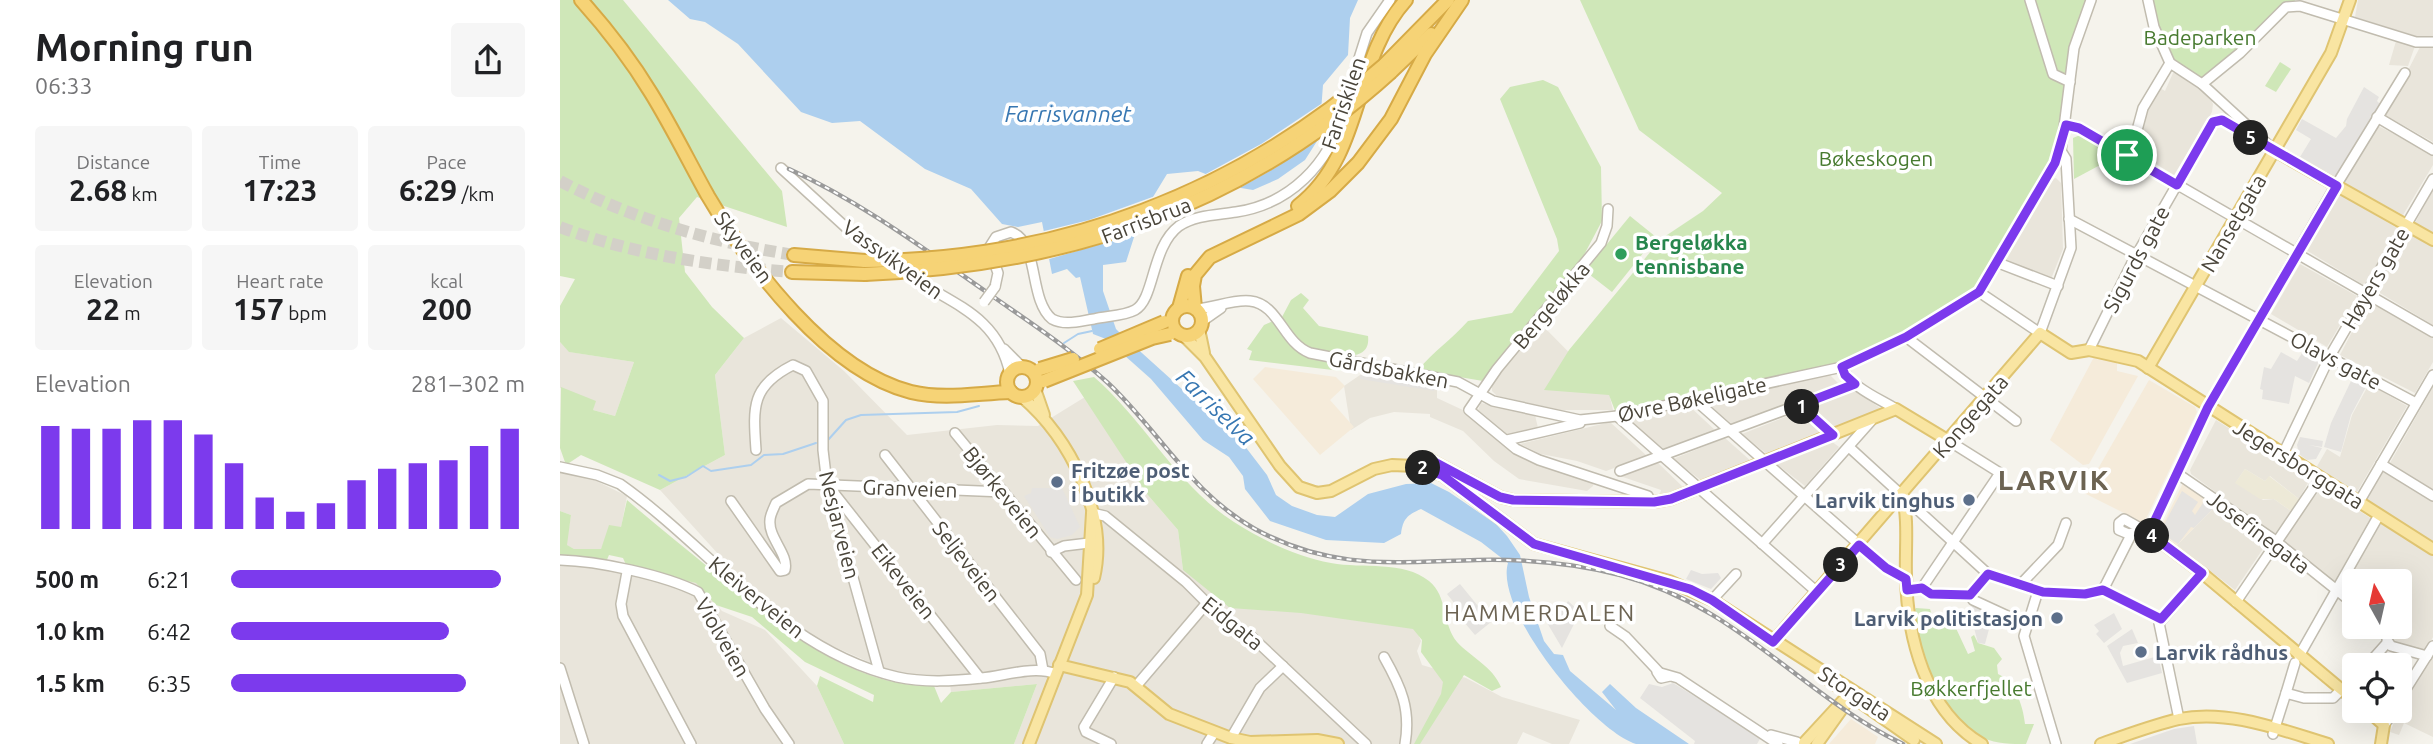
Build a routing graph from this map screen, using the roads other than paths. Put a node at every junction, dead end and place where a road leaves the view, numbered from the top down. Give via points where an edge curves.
1 (581, 0) edge
2 (1390, 0) edge
3 (1406, 0) edge
4 (1448, 0) edge
5 (1462, 0) edge
6 (2030, 0) edge
7 (2091, 0) edge
8 (2148, 0) edge
9 (2350, 0) edge
10 (2344, 20) junction
11 (2433, 42) edge
12 (2170, 63) junction
13 (1388, 69) junction
14 (2405, 73) dead end
15 (2070, 82) junction
16 (2202, 84) junction
17 (2377, 117) junction
18 (2066, 125) junction
19 (2433, 150) edge
20 (2061, 151) junction
21 (2275, 151) junction
22 (2127, 155) junction
23 (781, 168) dead end
24 (2433, 179) edge
25 (2177, 185) junction
26 (2337, 186) junction
27 (1608, 209) dead end
28 (2236, 218) junction
29 (2069, 219) junction
30 (2406, 225) junction
31 (2433, 240) edge
32 (2137, 253) junction
33 (2297, 253) junction
34 (794, 255) tunnel mouth
35 (1996, 262) junction
36 (865, 267) junction
37 (792, 272) tunnel mouth
38 (2197, 285) junction
39 (2058, 286) junction
40 (1979, 292) junction
41 (2366, 294) junction
42 (1222, 307) junction
43 (1195, 309) junction
44 (975, 315) junction
45 (1172, 315) junction
46 (2259, 318) junction
47 (2433, 332) edge
48 (1189, 333) junction
49 (2040, 333) junction
50 (1906, 337) junction
51 (1004, 349) junction
52 (2089, 351) junction
53 (2330, 356) junction
54 (1842, 367) junction
55 (2148, 368) junction
56 (2433, 374) edge
57 (1009, 376) junction
58 (1034, 377) junction
59 (1855, 384) junction
60 (982, 393) junction
61 (1478, 393) junction
62 (1017, 394) junction
63 (1694, 399) junction
64 (1985, 400) junction
65 (2416, 404) junction
66 (1800, 405) junction
67 (2208, 407) junction
68 (1896, 409) junction
69 (1616, 416) junction
70 (1045, 418) junction
71 (1598, 419) junction
72 (1871, 421) junction
73 (2016, 421) dead end
74 (1730, 431) junction
75 (955, 433) dead end
76 (1833, 435) junction
77 (1507, 440) junction
78 (1949, 441) junction
79 (1849, 447) junction
80 (755, 450) dead end
81 (885, 454) dead end
82 (2283, 454) junction
83 (1660, 456) junction
84 (1765, 462) junction
85 (2381, 464) junction
86 (1415, 466) junction
87 (560, 467) edge
88 (1620, 471) dead end
89 (2178, 474) junction
90 (2320, 478) junction
91 (827, 484) junction
92 (909, 488) junction
93 (1699, 488) junction
94 (1004, 492) junction
95 (1902, 494) junction
96 (1804, 496) junction
97 (2433, 496) edge
98 (730, 500) dead end
99 (1650, 501) junction
100 (2359, 502) junction
101 (1092, 513) junction
102 (2379, 515) junction
103 (2066, 523) dead end
104 (2136, 526) junction
105 (2149, 533) junction
106 (2131, 536) junction
107 (1954, 541) junction
108 (1094, 542) junction
109 (2278, 543) junction
110 (1762, 544) junction
111 (1859, 545) junction
112 (2433, 549) edge
113 (1051, 552) junction
114 (560, 560) edge
115 (627, 572) junction
116 (1736, 573) dead end
117 (2202, 573) junction
118 (1988, 574) junction
119 (1076, 580) dead end
120 (1906, 584) junction
121 (2020, 584) junction
122 (1922, 588) junction
123 (2103, 590) junction
124 (2038, 591) junction
125 (1817, 592) junction
126 (2338, 593) junction
127 (1970, 595) junction
128 (2342, 596) edge
129 (1712, 600) junction
130 (2236, 602) junction
131 (1206, 604) junction
132 (2161, 619) junction
133 (2025, 624) junction
134 (1610, 626) dead end
135 (2388, 639) edge
136 (1773, 642) junction
137 (2387, 643) junction
138 (2433, 646) edge
139 (2379, 653) edge
140 (2427, 656) junction
141 (1384, 657) dead end
142 (2297, 660) junction
143 (1283, 666) junction
144 (560, 668) edge
145 (1057, 669) junction
146 (1043, 670) junction
147 (879, 671) junction
148 (1114, 677) junction
149 (2412, 677) edge
150 (981, 678) junction
151 (1137, 685) junction
152 (2341, 690) joint
153 (2286, 693) junction
154 (1851, 694) junction
155 (2179, 719) junction
156 (2382, 723) edge
157 (2384, 725) joint
158 (1760, 730) junction
159 (2274, 731) junction
160 (1213, 733) junction
161 (1231, 738) junction
162 (1249, 743) edge
163 (1800, 743) edge
164 (584, 744) edge
165 (691, 744) edge
166 (789, 744) edge
167 (1029, 744) edge
168 (1111, 744) edge
169 (1207, 744) edge
170 (1338, 744) edge
171 (1366, 744) edge
172 (1405, 744) edge
173 (1778, 744) edge
174 (1817, 744) edge
175 (1922, 744) edge
176 (1936, 744) edge
177 (1982, 744) edge
178 (2056, 744) edge
179 (2101, 744) edge
180 (2303, 744) edge
181 (2328, 744) edge
182 (2381, 744) edge

1 - 60 highway, Skyveien via 641,78 741,247 809,326 845,358 888,384 932,396
2 - 44 street, Farriskilen, bridge via 1367,33 1336,136 1317,167 1293,189 1258,207 1181,225 1159,254 1142,303 1131,312 1058,322 1045,313 1026,247 1016,234 1000,234 991,242 989,254 998,273 995,287
3 - 45 highway via 1375,47 1352,126 1332,170 1283,216 1203,254 1189,271
4 - 13 highway
5 - 13 highway
5 - 43 highway via 1425,54 1391,120 1364,156 1299,214 1210,257 1195,275
6 - 15 street via 2053,74
7 - 15 street via 2074,48
8 - 12 street
9 - 10 main road, Nansetgata
10 - 11 street via 2416,42
10 - 16 street via 2300,6 2286,7
10 - 21 main road, Nansetgata
12 - 16 street
12 - 22 street via 2143,108
13 - 36 highway, Farrisbrua, bridge via 1276,147 1208,185 1149,210 1088,231 998,252
14 - 17 street
15 - 18 street
16 - 21 street
17 - 19 street
17 - 26 street
18 - 20 street
18 - 22 street
20 - 29 street, Kongegata via 2066,159
20 - 35 street, Øvre Bøkeligate
21 - 25 street, Sigurds gate via 2217,120
21 - 26 main road
21 - 28 main road, Nansetgata
22 - 25 street
23 - 44 street, Vassvikveien via 871,248 928,289
24 - 30 street, Høyers gate
25 - 28 street
25 - 32 street, Sigurds gate
26 - 30 main road
26 - 33 street
27 - 61 street, Bergeløkka via 1601,243
28 - 33 street
28 - 38 main road, Nansetgata
29 - 32 street, Olavs gate
29 - 39 street, Kongegata via 2071,248
30 - 31 main road
30 - 41 street, Høyers gate
32 - 38 street, Olavs gate
32 - 52 street, Sigurds gate
33 - 41 street
33 - 46 street
34 - 36 highway
35 - 39 street
35 - 40 street, Øvre Bøkeligate
36 - 37 highway
38 - 46 street, Olavs gate
38 - 55 main road, Nansetgata
39 - 49 street, Kongegata
40 - 49 street
40 - 50 street, Øvre Bøkeligate
41 - 47 street
41 - 53 street, Høyers gate
42 - 43 street, Gårdsbakken
42 - 48 street, Gårdsbakken
42 - 61 street, Gårdsbakken via 1243,301 1262,304 1292,342 1310,353 1458,382
43 - 45 highway
43 - 48 highway
44 - 51 street, Vassvikveien via 990,327
45 - 48 highway via 1172,323
45 - 58 highway, bridge
46 - 53 street, Olavs gate
46 - 67 street
48 - 58 highway, bridge
48 - 86 main road, Storgata via 1287,475 1304,489 1331,491 1381,467
49 - 52 main road, Jegersborggata via 2071,353
49 - 64 main road, Kongegata
50 - 54 street, Øvre Bøkeligate
50 - 64 street
51 - 57 street, Vassvikveien
51 - 58 street, Vassvikveien
52 - 55 main road, Jegersborggata via 2132,359
53 - 65 street, Olavs gate
53 - 82 street, Høyers gate
54 - 59 street
54 - 63 street, Øvre Bøkeligate
55 - 67 main road, Jegersborggata
56 - 65 street
57 - 58 highway, Skyveien
57 - 60 highway, Skyveien
57 - 62 highway
58 - 62 highway
58 - 70 main road
59 - 66 street
59 - 68 street
60 - 62 highway, Skyveien
61 - 71 street, Øvre Bøkeligate via 1560,417
61 - 77 street, Gårdsbakken via 1469,410
62 - 70 main road
63 - 69 street, Øvre Bøkeligate
63 - 74 street
64 - 73 street
64 - 78 main road, Kongegata
65 - 85 street
66 - 74 street
66 - 76 street
67 - 82 main road, Jegersborggata
67 - 89 street
68 - 72 main road
68 - 78 main road
69 - 71 street, Øvre Bøkeligate
69 - 83 street
70 - 101 main road via 1077,473
71 - 77 street, Øvre Bøkeligate
72 - 76 main road
72 - 79 street
74 - 83 street
74 - 84 street
75 - 94 street, Bjørkeveien
76 - 84 main road
77 - 99 street, Gårdsbakken via 1539,460 1648,496
78 - 95 main road, Kongegata
78 - 107 street via 2000,473
79 - 95 street
79 - 96 street
80 - 91 street, Nesjarveien via 761,387 793,365 806,371 823,401
81 - 92 street, Seljeveien
82 - 90 main road, Jegersborggata
83 - 88 street
83 - 93 street
84 - 93 main road
84 - 96 street
85 - 97 street
85 - 100 street
86 - 99 main road via 1418,459 1427,458 1505,499
86 - 129 main road, Storgata via 1442,475 1534,544 1669,582
87 - 147 street, Kleiverveien via 620,484 796,632 828,651
89 - 105 street
89 - 109 street, Josefinegata
90 - 100 main road, Jegersborggata
90 - 109 street
91 - 92 street, Granveien
91 - 98 street, Granveien via 808,484 776,503 769,520 787,566 780,571
91 - 147 street, Nesjarveien
91 - 150 street, Eikeveien
92 - 94 street, Granveien
92 - 146 street, Seljeveien via 1040,654
93 - 99 main road
93 - 110 street
94 - 113 street, Bjørkeveien
95 - 107 street
95 - 111 main road, Kongegata
95 - 120 main road
96 - 110 street
96 - 111 street
100 - 102 main road, Jegersborggata
101 - 108 main road
101 - 131 street, Eidgata via 1105,516
102 - 112 main road, Jegersborggata
102 - 126 street
103 - 121 street via 2058,545
104 - 105 street
104 - 106 street
104 - 106 street via 2124,519 2119,523 2119,530
105 - 117 main road
106 - 123 street
107 - 118 street
107 - 122 street
108 - 113 street, Bjørkeveien
108 - 145 main road via 1095,571
109 - 126 street, Josefinegata
109 - 130 street
110 - 125 street
111 - 120 street
111 - 125 main road, Kongegata
113 - 119 street, Bjørkeveien
114 - 115 street, Violveien via 588,561
115 - 165 street via 623,616
115 - 166 street, Violveien via 682,583 698,592
116 - 129 street
117 - 130 main road
117 - 132 street
118 - 121 street
118 - 127 street
120 - 122 street
120 - 177 main road via 1919,654 1939,705
121 - 124 street
122 - 127 street via 1931,594
123 - 124 street via 2085,594
123 - 132 street
124 - 133 street
125 - 136 main road, Kongegata
126 - 128 street, Josefinegata
126 - 142 street
127 - 133 street
129 - 136 main road, Storgata
130 - 142 main road
131 - 143 street, Eidgata
131 - 151 street
132 - 155 street
133 - 178 street via 2024,636
134 - 158 street via 1658,671
135 - 137 street
136 - 154 main road, Storgata
137 - 139 street
137 - 140 street
138 - 140 street
140 - 149 street
141 - 172 street via 1406,701
142 - 152 main road
142 - 153 street
143 - 161 street via 1260,688
143 - 171 street, Eidgata
144 - 164 street
145 - 146 street, Kleiverveien
145 - 148 main road
145 - 167 main road
146 - 150 street, Kleiverveien
147 - 150 street, Kleiverveien via 913,681
148 - 151 main road
148 - 168 street via 1084,727
151 - 160 main road via 1169,714
152 - 153 street via 2333,698
153 - 159 street
154 - 163 main road via 1815,734
154 - 174 main road
154 - 175 main road, Storgata
154 - 176 main road, Storgata
155 - 159 main road via 2226,719
155 - 179 main road
156 - 157 main road
157 - 182 main road
158 - 163 street
158 - 173 street
159 - 180 main road
159 - 181 main road
160 - 161 main road
160 - 169 street
161 - 162 main road
162 - 170 main road via 1308,740

